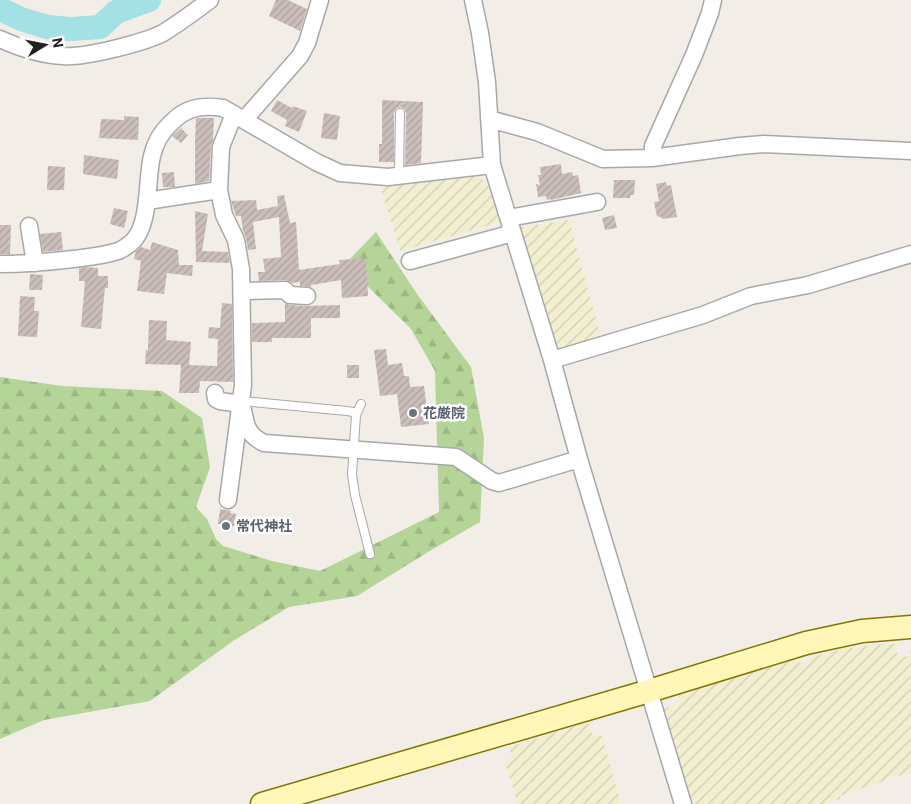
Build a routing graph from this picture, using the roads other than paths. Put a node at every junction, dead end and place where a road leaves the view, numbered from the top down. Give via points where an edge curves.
1 (210, 0) edge
2 (320, 0) edge
3 (473, 0) edge
4 (713, 0) edge
5 (0, 40) edge
6 (400, 113) dead end
7 (239, 117) junction
8 (489, 119) junction
9 (911, 151) edge
10 (652, 158) junction
11 (492, 165) junction
12 (399, 176) junction
13 (219, 190) junction
14 (147, 200) junction
15 (597, 202) dead end
16 (511, 225) junction
17 (29, 226) dead end
18 (911, 254) edge
19 (410, 261) dead end
20 (35, 263) junction
21 (0, 264) edge
22 (242, 291) junction
23 (307, 296) dead end
24 (552, 360) junction
25 (215, 392) dead end
26 (241, 402) junction
27 (361, 404) dead end
28 (356, 415) junction
29 (354, 449) junction
30 (579, 459) junction
31 (228, 500) dead end
32 (370, 554) dead end
33 (911, 627) edge
34 (648, 691) junction
35 (262, 804) edge
36 (683, 804) edge

1 - 5 street via 160,34 88,54 64,56 17,47
2 - 7 street via 300,56
3 - 8 street via 487,82
4 - 10 street via 694,55 653,146
6 - 12 lane
7 - 12 street via 340,173
7 - 13 street via 221,147
7 - 14 street via 223,108 211,106 192,108 178,116 161,132 152,156
8 - 10 street via 536,132 603,159
8 - 11 street
9 - 10 street via 764,144
11 - 12 street
11 - 16 street
13 - 14 street
13 - 22 street via 224,215 236,240
14 - 20 street via 142,226 132,242 119,251
15 - 16 street
16 - 19 street
16 - 24 street
17 - 20 street
18 - 24 street via 808,285 751,296 702,315
20 - 21 street
22 - 23 street via 285,290 290,295
22 - 26 street
24 - 30 street
25 - 26 street via 220,402
26 - 28 lane via 348,411
26 - 29 street via 249,430 264,443
26 - 31 street
27 - 28 lane
28 - 29 lane
29 - 30 street via 456,456 492,481 499,482
29 - 32 lane via 354,488
30 - 34 street
33 - 34 street via 862,631 806,643
34 - 35 street
34 - 36 street

